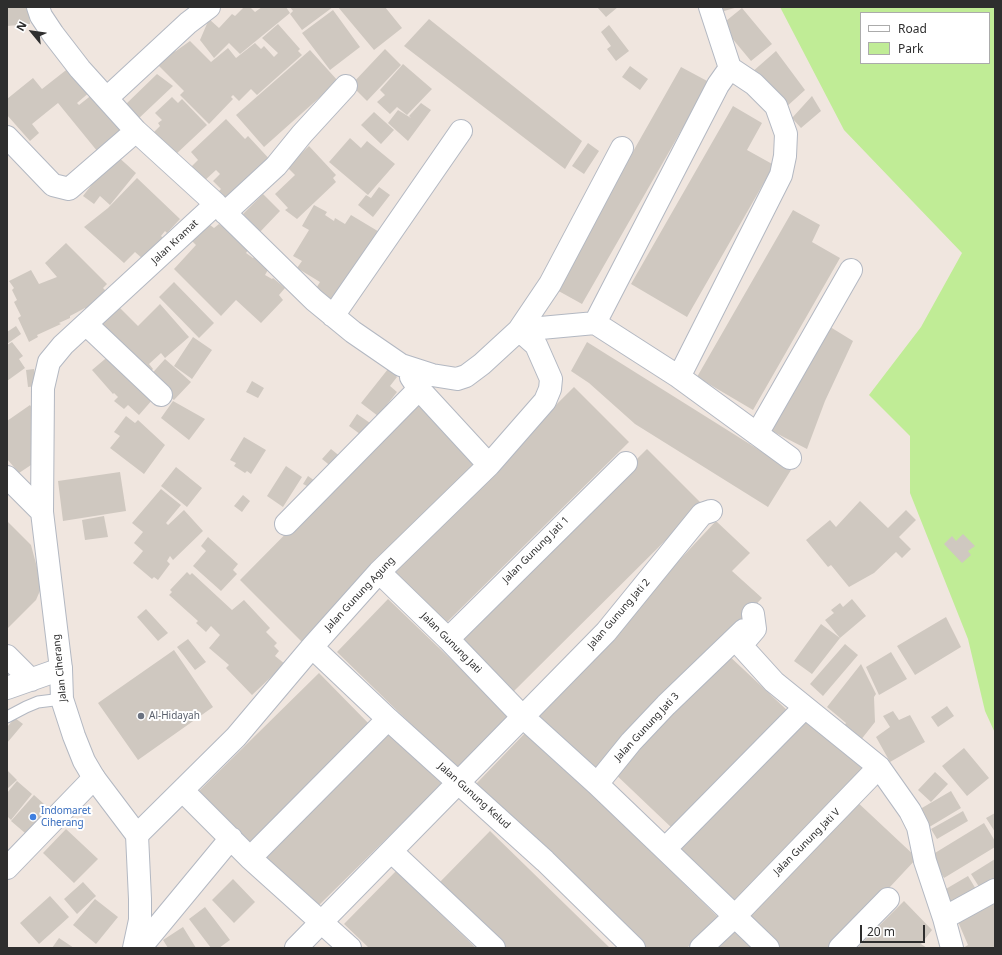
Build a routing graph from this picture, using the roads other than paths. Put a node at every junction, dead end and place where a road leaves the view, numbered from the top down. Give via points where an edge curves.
1 (38, 7) edge
2 (209, 7) edge
3 (710, 7) edge
4 (730, 68) junction
5 (346, 86) dead end
6 (107, 98) junction
7 (136, 131) junction
8 (461, 131) dead end
9 (7, 137) edge
10 (622, 148) dead end
11 (221, 209) junction
12 (851, 270) dead end
13 (333, 316) junction
14 (595, 323) junction
15 (86, 324) junction
16 (519, 330) junction
17 (401, 365) junction
18 (679, 376) junction
19 (419, 389) junction
20 (160, 395) dead end
21 (757, 434) junction
22 (790, 458) dead end
23 (626, 464) dead end
24 (489, 465) junction
25 (7, 477) edge
26 (711, 511) dead end
27 (42, 512) junction
28 (286, 524) dead end
29 (379, 572) junction
30 (448, 639) junction
31 (312, 647) junction
32 (7, 656) edge
33 (61, 669) junction
34 (31, 680) junction
35 (7, 688) edge
36 (62, 699) junction
37 (804, 708) junction
38 (522, 716) junction
39 (7, 717) edge
40 (388, 719) junction
41 (879, 767) junction
42 (94, 778) junction
43 (459, 783) junction
44 (596, 784) junction
45 (183, 791) junction
46 (137, 835) junction
47 (231, 838) junction
48 (666, 849) junction
49 (392, 852) junction
50 (250, 858) junction
51 (7, 868) edge
52 (995, 890) edge
53 (888, 899) dead end
54 (735, 916) junction
55 (944, 918) junction
56 (321, 923) junction
57 (134, 948) edge
58 (140, 948) edge
59 (296, 948) edge
60 (350, 948) edge
61 (494, 948) edge
62 (634, 948) edge
63 (701, 948) edge
64 (768, 948) edge
65 (840, 948) edge
66 (952, 948) edge

1 - 6 street via 53,34
2 - 6 street
3 - 4 street
4 - 14 street via 718,85
4 - 18 street via 754,84 776,106 786,134 785,156 781,175
5 - 11 street, Jalan Kramat via 276,166
6 - 7 street
7 - 9 street via 69,189 52,185
7 - 11 street
8 - 13 street
10 - 16 street via 550,284
11 - 13 street
11 - 15 street, Jalan Kramat
12 - 21 street
13 - 17 street
14 - 16 street
14 - 18 street
15 - 20 street
15 - 27 street, Jalan Kramat via 49,362 43,388
16 - 17 street via 482,364 466,376 457,379 432,375
16 - 24 street, Jalan Gunung Agung via 536,345 551,379 550,389 545,401
17 - 19 street
18 - 21 street
19 - 24 street
19 - 28 street
21 - 22 street
23 - 30 street, Jalan Gunung Jati 1
24 - 29 street, Jalan Gunung Agung
25 - 27 street
26 - 38 street, Jalan Gunung Jati 2 via 702,514 606,632
27 - 33 street, Jalan Ciherang
29 - 30 street, Jalan Gunung Jati
29 - 31 street, Jalan Gunung Agung
30 - 38 street, Jalan Gunung Jati
31 - 40 street, Jalan Gunung Kelud
31 - 45 street, Jalan Gunung Agung via 236,737
32 - 34 street
33 - 34 street
33 - 36 street, Jalan Ciherang
34 - 35 street
36 - 39 lane via 38,702
36 - 42 street, Jalan Ciherang via 84,761
37 - 41 street
37 - 44 street, Jalan Gunung Jati 3 via 774,682 743,632 698,673 631,742
37 - 48 street
38 - 43 street, Jalan Gunung Jati 2
38 - 44 street, Jalan Gunung Jati
40 - 43 street, Jalan Gunung Kelud
40 - 50 street
41 - 54 street, Jalan Gunung Jati V
41 - 55 street via 918,826 925,861
42 - 46 street, Jalan Ciherang
42 - 51 street
43 - 49 street, Jalan Gunung Jati 2
43 - 62 street, Jalan Gunung Kelud via 545,861
44 - 48 street, Jalan Gunung Jati
45 - 46 street, Jalan Gunung Agung
45 - 47 street
46 - 57 street via 140,920
47 - 50 street
47 - 58 street
48 - 54 street, Jalan Gunung Jati
49 - 56 street, Jalan Gunung Jati 2
49 - 61 street
50 - 56 street
52 - 55 street
53 - 65 street
54 - 63 street, Jalan Gunung Jati V
54 - 64 street, Jalan Gunung Jati
55 - 66 street
56 - 59 street, Jalan Gunung Jati 2
56 - 60 street

